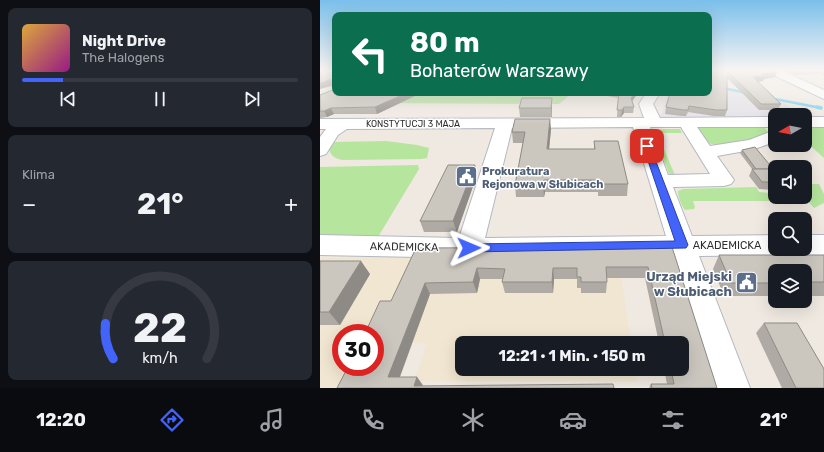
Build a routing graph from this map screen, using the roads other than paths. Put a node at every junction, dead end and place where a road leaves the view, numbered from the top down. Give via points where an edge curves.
1 (809, 88) edge
2 (824, 95) edge
3 (651, 96) edge
4 (812, 122) edge
5 (824, 122) edge
6 (505, 123) junction
7 (647, 123) junction
8 (686, 123) junction
9 (320, 124) edge
10 (343, 124) junction
11 (768, 128) edge
12 (768, 140) edge
13 (320, 150) edge
14 (706, 152) junction
15 (659, 181) junction
16 (320, 245) edge
17 (682, 245) junction
18 (768, 245) edge
19 (812, 245) edge
20 (824, 245) edge
21 (469, 248) junction
22 (731, 388) edge

1 - 2 street
3 - 7 street via 646,104
4 - 5 street
6 - 7 street, KONSTYTUCJI 3 MAJA
6 - 10 street, KONSTYTUCJI 3 MAJA
6 - 21 street
7 - 8 street, KONSTYTUCJI 3 MAJA
7 - 15 street
8 - 11 street, KONSTYTUCJI 3 MAJA
8 - 14 street
9 - 10 street, KONSTYTUCJI 3 MAJA
10 - 13 street via 332,132
12 - 14 street
14 - 15 street via 724,180
15 - 17 street
16 - 21 street, AKADEMICKA
17 - 18 street, AKADEMICKA
17 - 21 street, AKADEMICKA
17 - 22 street
19 - 20 street

